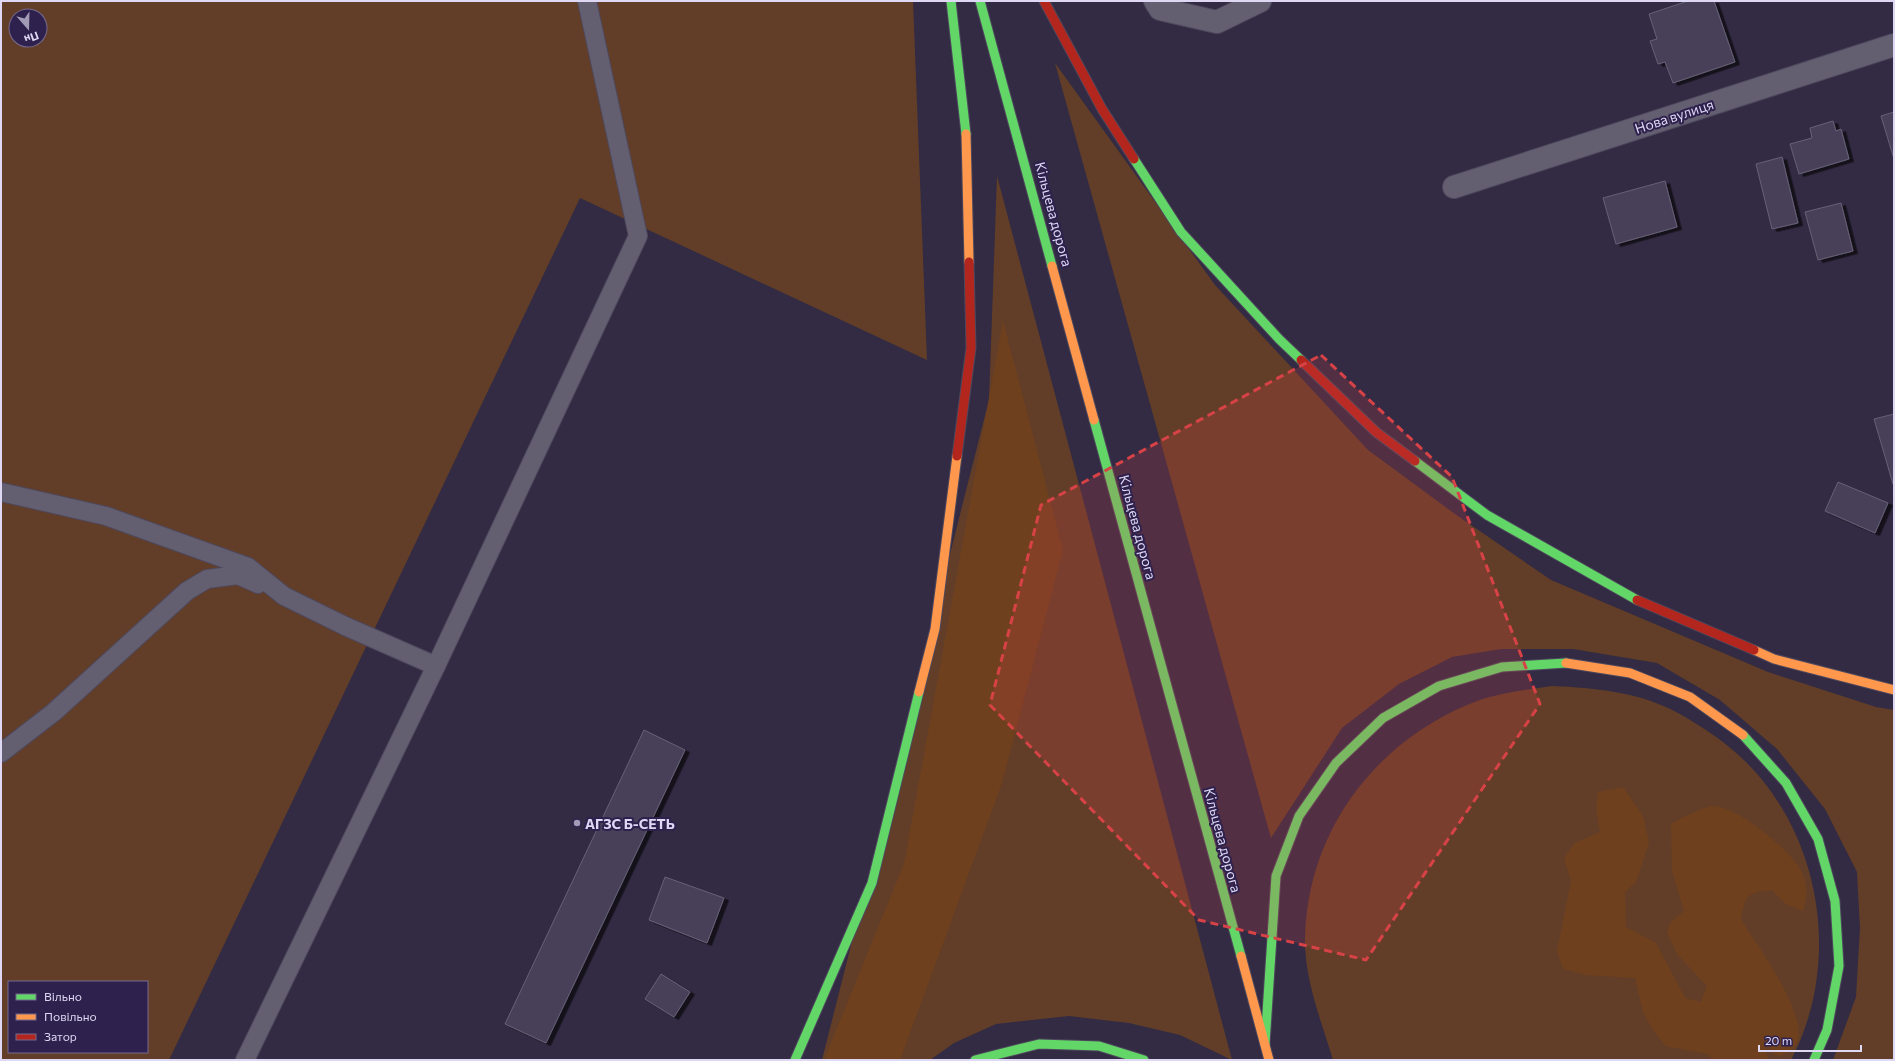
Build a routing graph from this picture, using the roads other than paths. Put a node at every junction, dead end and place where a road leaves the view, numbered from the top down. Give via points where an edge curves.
1 (587, 1) edge
2 (951, 1) edge
3 (980, 1) edge
4 (1044, 1) edge
5 (1155, 1) edge
6 (1260, 1) edge
7 (1894, 45) edge
8 (1454, 187) dead end
9 (1, 492) edge
10 (284, 596) junction
11 (436, 666) junction
12 (1894, 690) edge
13 (1, 753) edge
14 (1264, 1044) junction
15 (245, 1060) edge
16 (794, 1060) edge
17 (975, 1060) edge
18 (1144, 1060) edge
19 (1269, 1060) edge
20 (1814, 1060) edge

1 - 11 lane via 638,236
2 - 16 highway via 966,131 971,348 935,629 872,883
3 - 14 highway, Кільцева дорога
4 - 12 highway via 1102,108 1182,232 1279,338 1376,432 1487,515 1636,600 1774,659
5 - 6 street via 1160,9 1217,22
7 - 8 street, Нова вулиця
9 - 10 lane via 106,516 248,567
10 - 11 lane
10 - 13 lane via 238,575 207,579 187,591 54,712
11 - 15 lane
14 - 19 highway, Кільцева дорога
14 - 20 highway via 1276,876 1299,816 1336,762 1383,718 1439,686 1502,667 1566,663 1630,673 1690,697 1743,734 1786,783 1818,839 1835,902 1838,966 1827,1030
17 - 18 highway via 1039,1044 1099,1046

